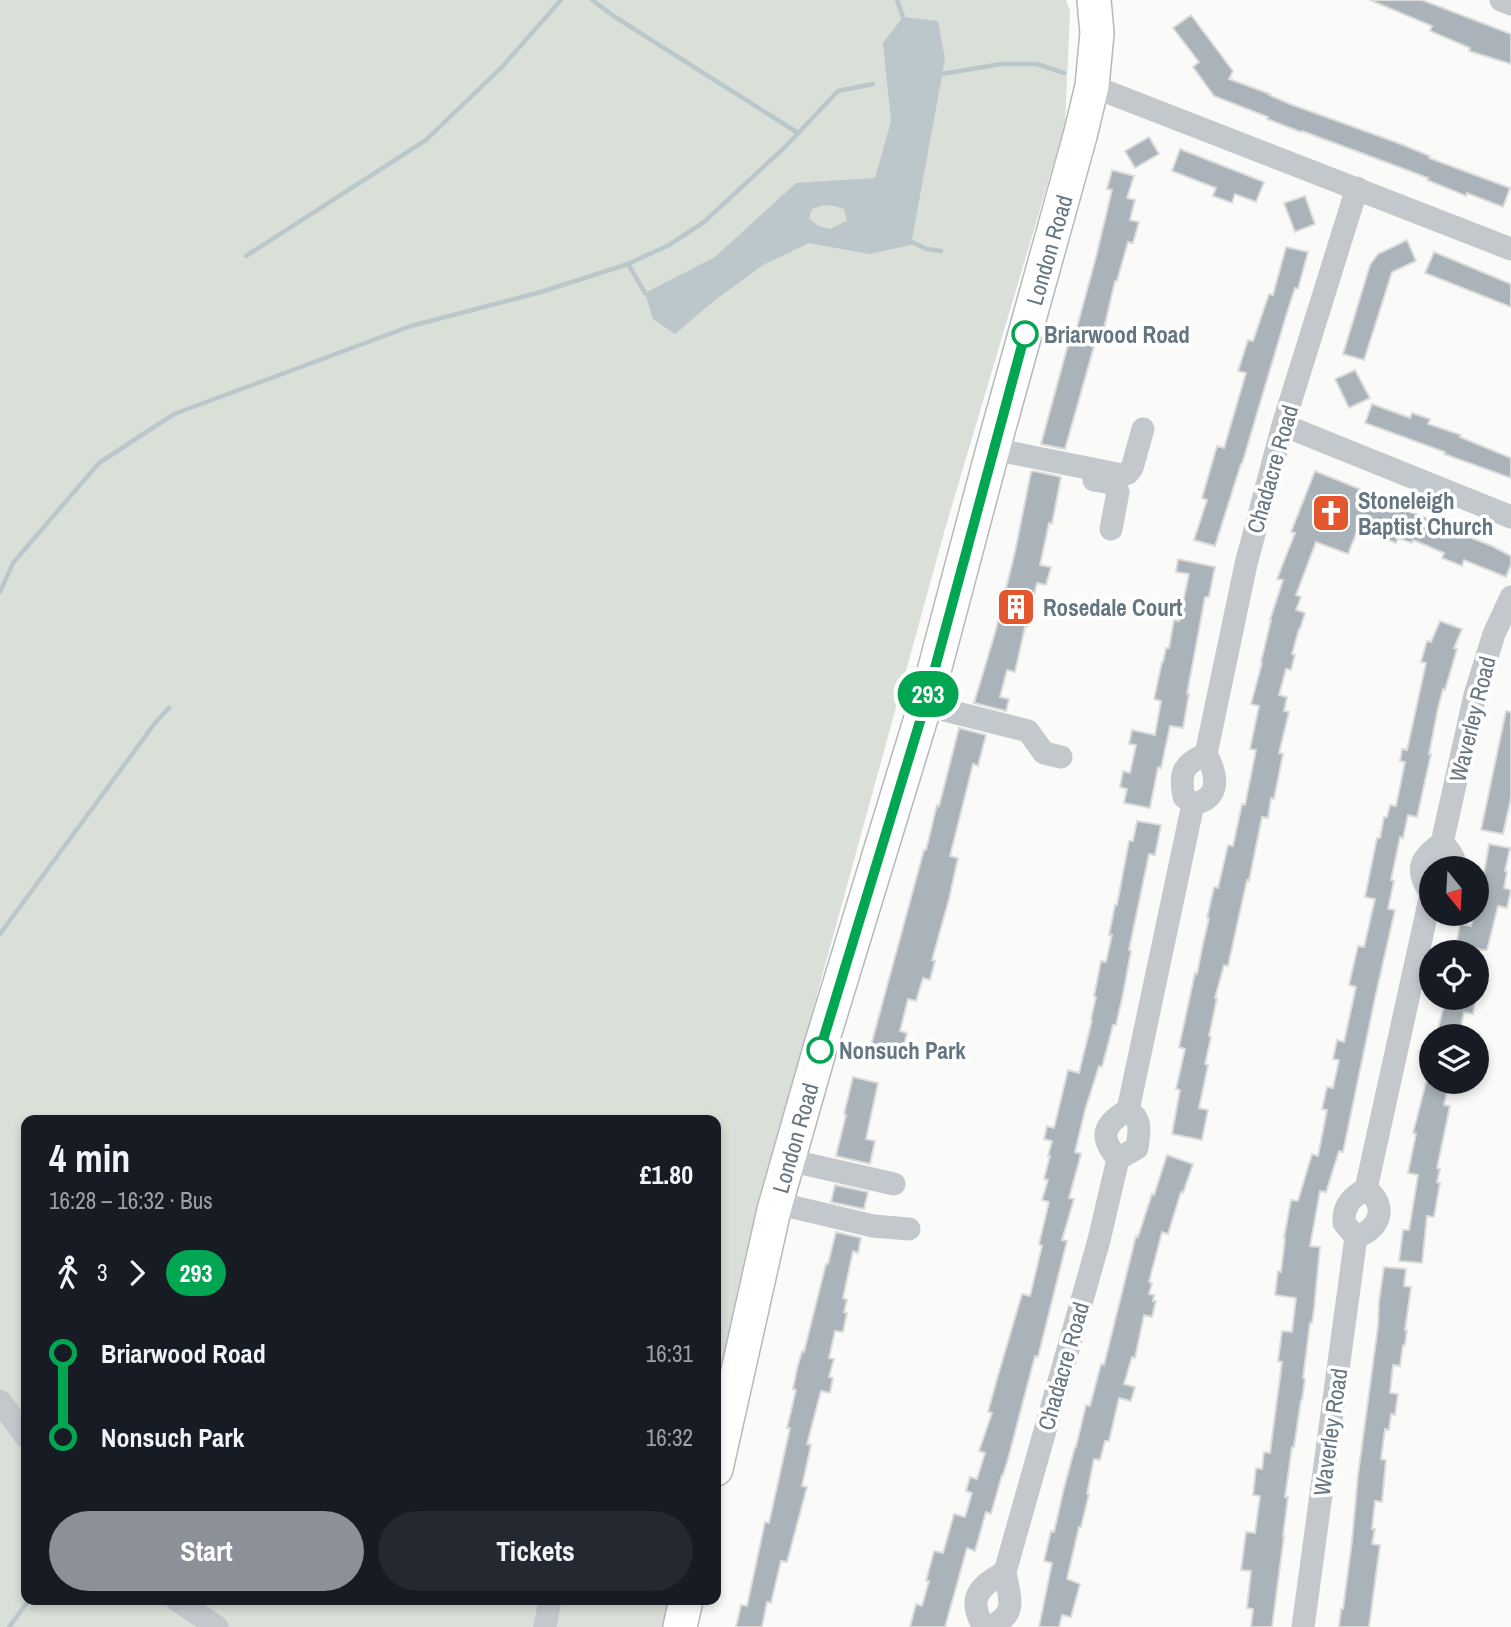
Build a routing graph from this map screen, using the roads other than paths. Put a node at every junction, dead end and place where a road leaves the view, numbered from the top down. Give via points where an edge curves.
1 (1094, 0) edge
2 (1502, 0) edge
3 (1511, 4) edge
4 (1092, 86) junction
5 (1357, 188) junction
6 (1511, 249) edge
7 (1283, 425) junction
8 (1143, 429) dead end
9 (992, 454) junction
10 (1511, 517) edge
11 (1111, 529) dead end
12 (1511, 597) edge
13 (925, 705) junction
14 (1061, 757) dead end
15 (1442, 843) junction
16 (1428, 856) edge
17 (1452, 856) edge
18 (1424, 926) edge
19 (788, 1160) junction
20 (894, 1184) dead end
21 (776, 1203) junction
22 (909, 1229) dead end
23 (0, 1401) edge
24 (21, 1430) edge
25 (721, 1447) edge
26 (1005, 1572) junction
27 (184, 1605) edge
28 (549, 1605) edge
29 (685, 1605) edge
30 (217, 1627) edge
31 (545, 1627) edge
32 (680, 1627) edge
33 (987, 1627) edge
34 (1303, 1627) edge

1 - 4 highway, London Road via 1097,33
2 - 3 street
4 - 5 street
4 - 9 highway, London Road
5 - 6 street
5 - 7 street, Chadacre Road
7 - 10 street
7 - 26 street, Chadacre Road via 1246,564 1206,754 1194,759 1181,777 1184,797 1193,804 1128,1110 1107,1126 1105,1140 1118,1159
8 - 9 street via 1132,468 1122,475
9 - 11 street via 1112,483 1118,492
9 - 13 highway, London Road
12 - 15 street, Waverley Road via 1475,695
13 - 14 street via 1028,731 1044,753
13 - 19 highway, London Road
15 - 16 street, Waverley Road
15 - 17 street
18 - 34 street, Waverley Road via 1366,1189 1345,1208 1344,1223 1356,1237
19 - 20 street
19 - 21 highway, London Road
21 - 22 street via 873,1226
21 - 25 highway, London Road
23 - 24 street
26 - 33 street, Chadacre Road via 1010,1607 1001,1622
26 - 33 street, Chadacre Road via 982,1586 978,1594 978,1617
27 - 30 street
28 - 31 street
29 - 32 highway

